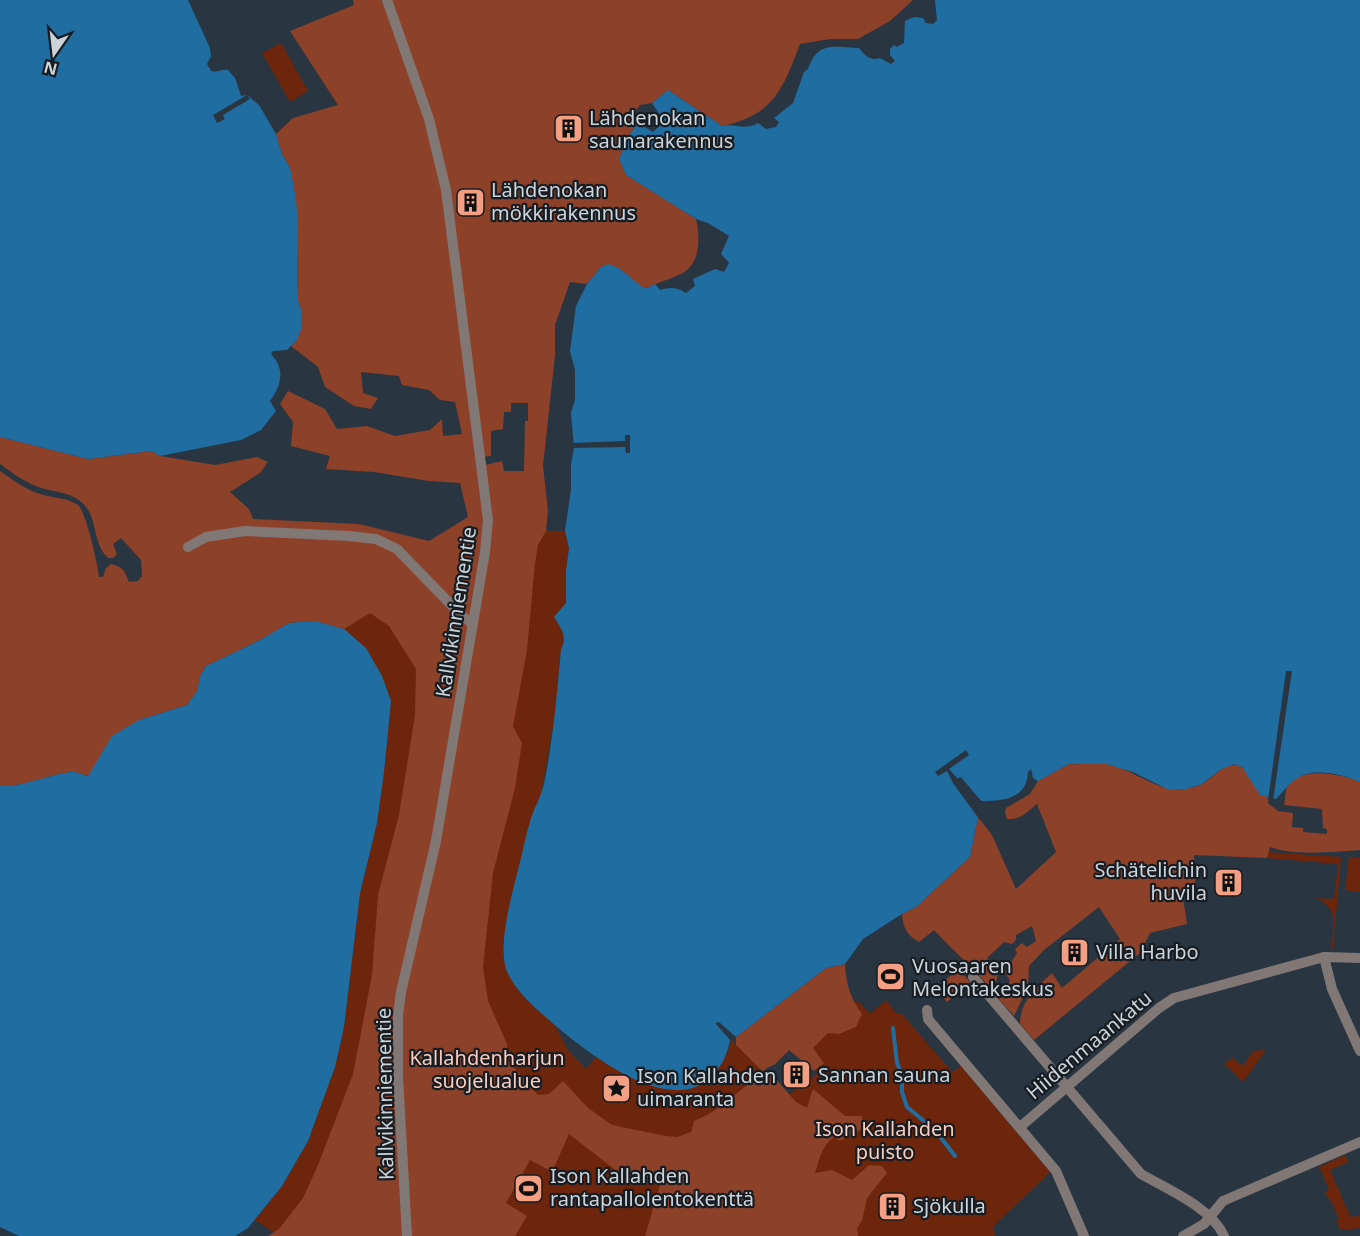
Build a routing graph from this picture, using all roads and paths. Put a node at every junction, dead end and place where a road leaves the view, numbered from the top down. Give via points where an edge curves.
1 (387, 0) edge
2 (188, 547) dead end
3 (473, 624) junction
4 (1324, 957) junction
5 (1360, 958) edge
6 (973, 977) dead end
7 (927, 1010) dead end
8 (1360, 1051) edge
9 (1066, 1087) junction
10 (1020, 1127) junction
11 (1360, 1142) edge
12 (1209, 1216) junction
13 (408, 1236) edge
14 (1084, 1236) edge
15 (1183, 1236) edge
16 (1224, 1236) edge

1 - 3 street, Kallvikinniementie via 429,119 454,245 488,520
2 - 3 street via 207,537 246,531 375,539 397,549
3 - 13 street, Kallvikinniementie via 436,842 398,1016
4 - 5 street, Hiidenmaankatu
4 - 8 street via 1332,989
4 - 9 street, Hiidenmaankatu via 1174,998
6 - 9 street
7 - 10 street via 928,1020
9 - 10 street, Hiidenmaankatu
9 - 12 street via 1141,1174
10 - 14 street via 1056,1171
11 - 12 street via 1223,1200
12 - 15 street via 1197,1230
12 - 16 street

